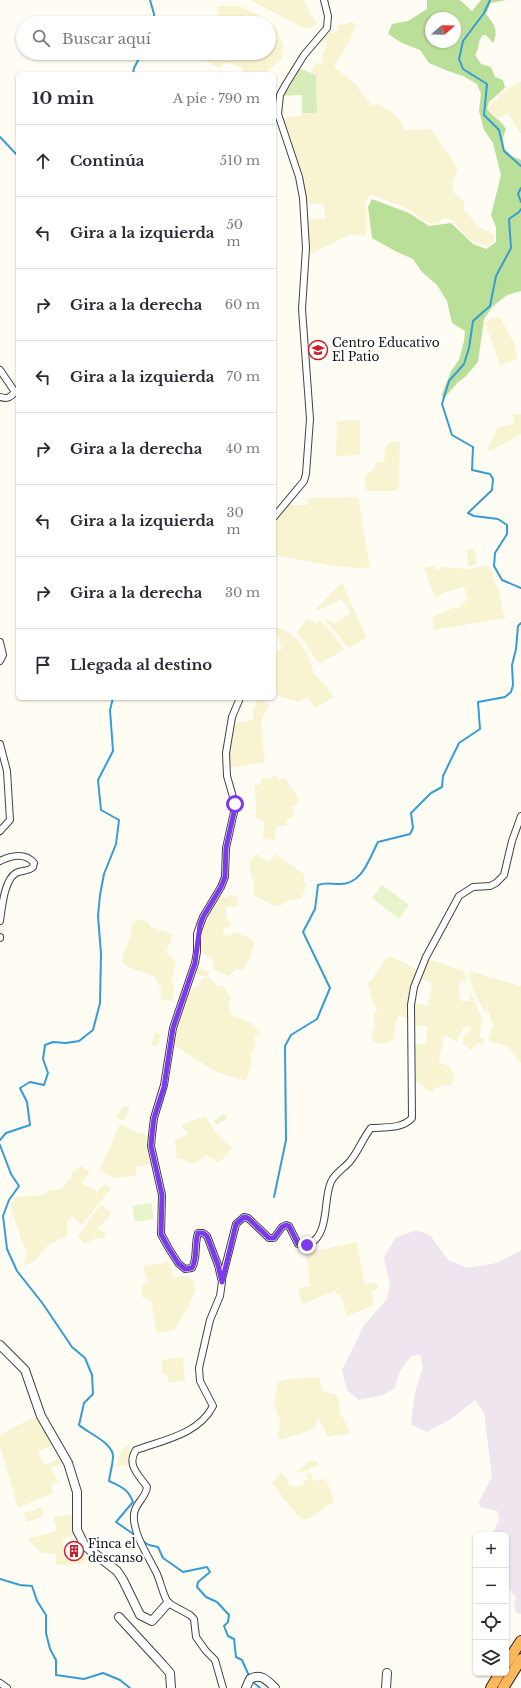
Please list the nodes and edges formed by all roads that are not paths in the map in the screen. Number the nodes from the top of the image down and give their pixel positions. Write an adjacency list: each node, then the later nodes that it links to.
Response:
1 (324, 0): 4 (street)
2 (0, 370): 3 (street)
3 (0, 397)
4 (276, 515)
5 (0, 642): 6 (street)
6 (0, 661)
7 (239, 700): 13 (street)
8 (0, 744): 10 (street)
9 (521, 816): 13 (street)
10 (0, 830)
11 (0, 861): 12 (street)
12 (0, 921)
13 (222, 1282): 15 (street)
14 (0, 1345): 15 (street)
15 (168, 1603): 25 (street)
16 (119, 1617): 24 (street)
17 (521, 1641): 18 (highway)
18 (509, 1659)
19 (521, 1659): 30 (highway)
20 (387, 1673): 28 (street)
21 (498, 1676): 29 (highway)
22 (0, 1683): 23 (street)
23 (7, 1688)
24 (171, 1688)
25 (223, 1688)
26 (246, 1688): 27 (street)
27 (275, 1688)
28 (386, 1688)
29 (491, 1688)
30 (503, 1688)

